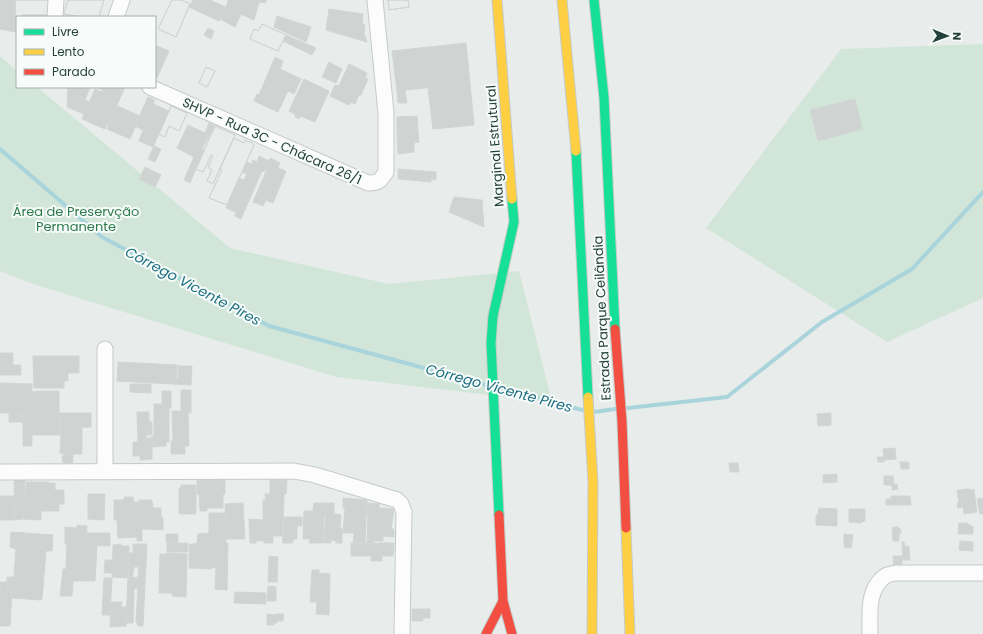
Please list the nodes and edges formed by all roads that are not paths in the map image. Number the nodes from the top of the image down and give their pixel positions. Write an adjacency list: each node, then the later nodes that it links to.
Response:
1 (56, 0): 7 (street)
2 (122, 0): 8 (street)
3 (375, 0): 9 (street, SHVP - Rua 3C - Chácara 26/1)
4 (497, 0): 14 (main road, Marginal Estrutural)
5 (562, 0): 19 (main road, Estrada Parque Ceilândia)
6 (594, 0): 15 (main road, Estrada Parque Ceilândia)
7 (55, 16)
8 (116, 16)
9 (152, 88)
10 (105, 349): 12 (street)
11 (0, 472): 12 (street)
12 (105, 472): 16 (street)
13 (983, 573): 20 (street)
14 (503, 601): 17 (main road); 18 (main road, Marginal Estrutural)
15 (631, 631)
16 (402, 634)
17 (486, 634)
18 (512, 634)
19 (592, 634)
20 (870, 634)

